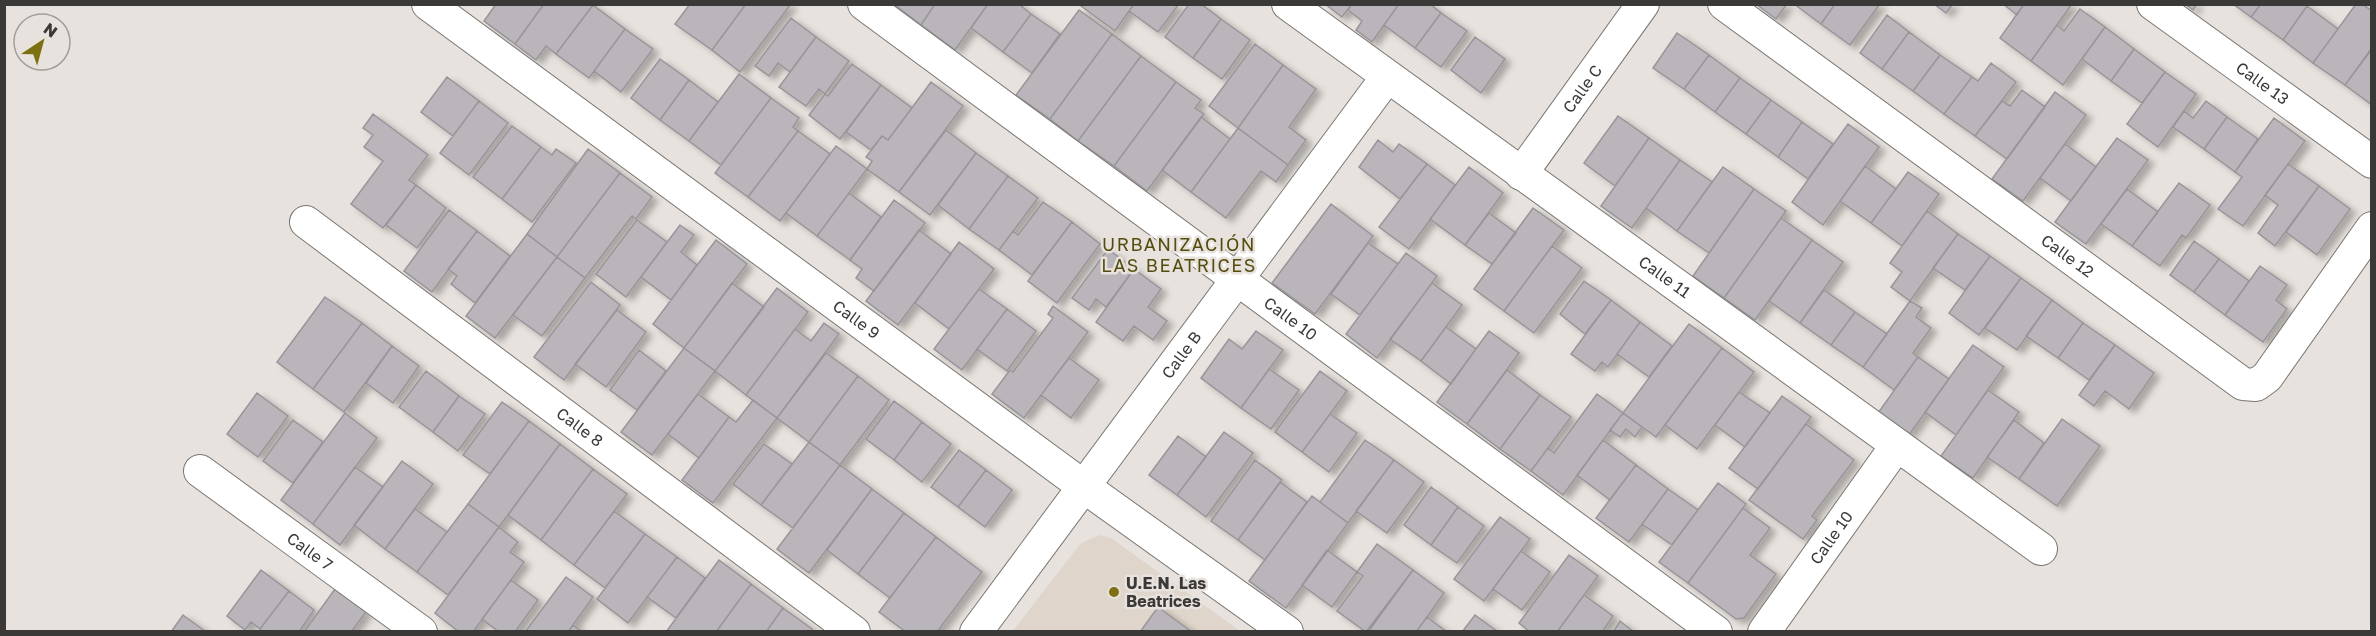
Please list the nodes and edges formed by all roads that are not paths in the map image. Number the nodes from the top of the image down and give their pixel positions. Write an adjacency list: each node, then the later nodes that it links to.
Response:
1 (428, 4): 15 (street, Calle 9)
2 (864, 4): 12 (street, Calle 10)
3 (1288, 4): 7 (street, Calle 11)
4 (1643, 4): 9 (street, Calle C)
5 (1724, 4): 11 (street, Calle 12)
6 (2153, 4): 8 (street, Calle 13)
7 (1387, 77): 9 (street, Calle 11); 12 (street, Calle B)
8 (2372, 162)
9 (1521, 174): 13 (street, Calle 11)
10 (306, 222): 18 (street, Calle 8)
11 (2372, 228)
12 (1236, 279): 15 (street, Calle B); 21 (street, Calle 10)
13 (1897, 445): 16 (street, Calle 11); 22 (street, Calle 10)
14 (200, 471): 17 (street, Calle 7)
15 (1083, 486): 19 (street, Calle B); 20 (street, Calle 9)
16 (2041, 549)
17 (421, 632)
18 (854, 632)
19 (976, 632)
20 (1287, 632)
21 (1716, 632)
22 (1764, 632)

